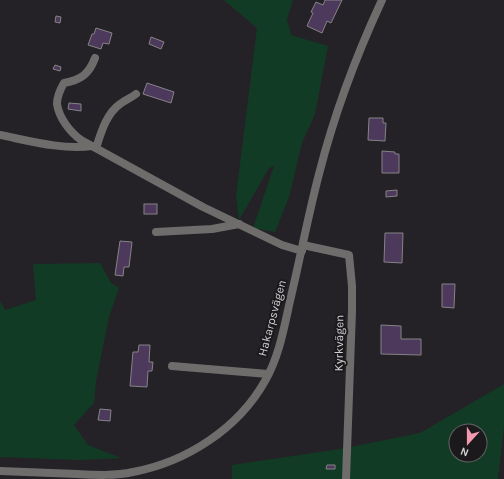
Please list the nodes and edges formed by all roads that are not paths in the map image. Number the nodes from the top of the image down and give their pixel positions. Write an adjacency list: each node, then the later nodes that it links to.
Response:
1 (382, 0): 8 (street, Hakarpsvägen)
2 (95, 58): 5 (street)
3 (136, 94): 5 (street)
4 (0, 135): 5 (street)
5 (94, 147): 6 (street)
6 (239, 224): 7 (street); 8 (street)
7 (156, 232)
8 (302, 248): 10 (street, Hakarpsvägen); 13 (street, Kyrkvägen)
9 (172, 366): 10 (street)
10 (268, 374): 12 (street, Hakarpsvägen)
11 (0, 471): 12 (street, Hakarpsvägen)
12 (132, 476)
13 (346, 479)

